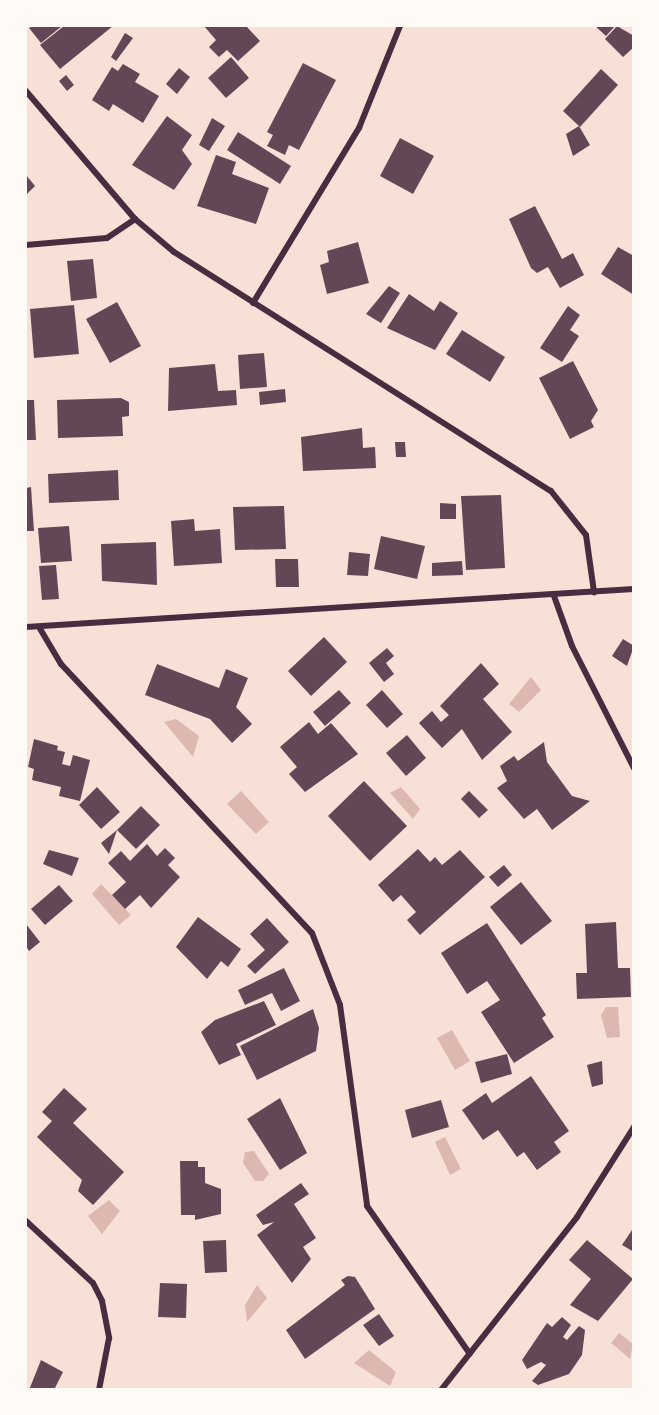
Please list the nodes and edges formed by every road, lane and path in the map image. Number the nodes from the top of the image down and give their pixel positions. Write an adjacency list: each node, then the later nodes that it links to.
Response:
1 (400, 26): 5 (street)
2 (26, 91): 3 (street)
3 (135, 219): 4 (street); 5 (street)
4 (26, 245)
5 (253, 303): 7 (street)
6 (633, 589): 7 (street)
7 (594, 592): 8 (street)
8 (554, 596): 10 (street); 11 (street)
9 (26, 627): 10 (street)
10 (39, 627): 14 (street)
11 (633, 768)
12 (633, 1127): 14 (street)
13 (26, 1221): 15 (street)
14 (470, 1354): 16 (street)
15 (99, 1389)
16 (441, 1389)

